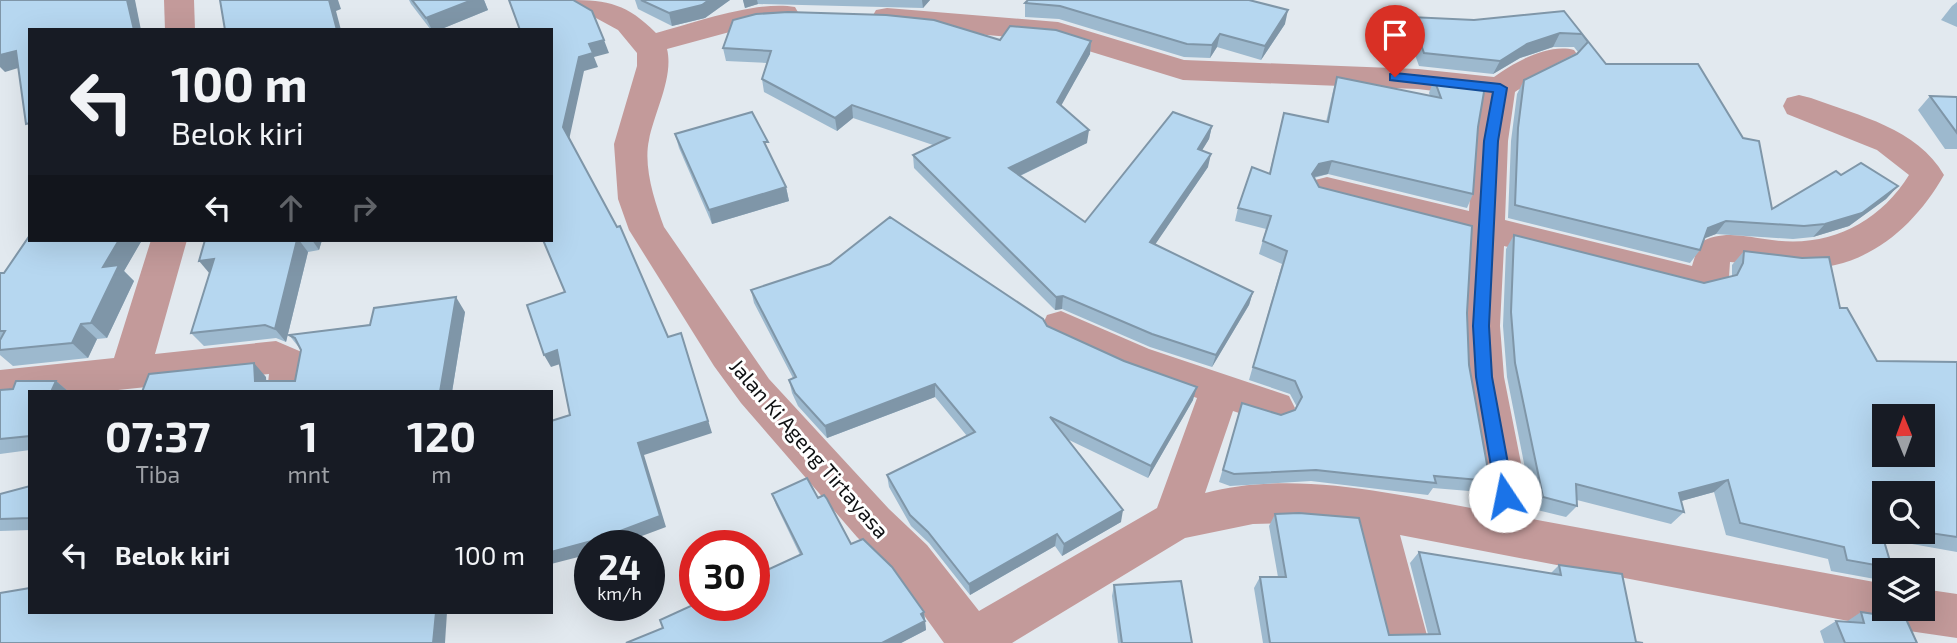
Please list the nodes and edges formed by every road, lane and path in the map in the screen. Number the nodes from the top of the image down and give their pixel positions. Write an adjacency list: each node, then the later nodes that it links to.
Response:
1 (179, 0): 5 (street)
2 (584, 0): 6 (street)
3 (818, 15): 6 (street)
4 (860, 16): 8 (street)
5 (180, 28)
6 (650, 44): 25 (street, Jalan Ki Ageng Tirtayasa)
7 (1563, 57): 8 (street)
8 (1500, 88): 11 (street)
9 (1799, 106): 11 (street)
10 (1326, 189): 11 (street)
11 (1487, 226): 21 (street)
12 (169, 242): 14 (street)
13 (1061, 326): 17 (street)
14 (130, 371): 15 (street); 16 (street)
15 (1, 386)
16 (287, 390)
17 (1220, 390): 18 (street); 20 (street)
18 (1275, 408)
19 (1372, 511): 20 (street); 21 (street); 26 (street)
20 (1174, 521): 25 (street)
21 (1513, 536): 22 (street)
22 (1872, 604)
23 (1935, 613): 24 (street)
24 (1957, 616)
25 (970, 641)
26 (1405, 643)

